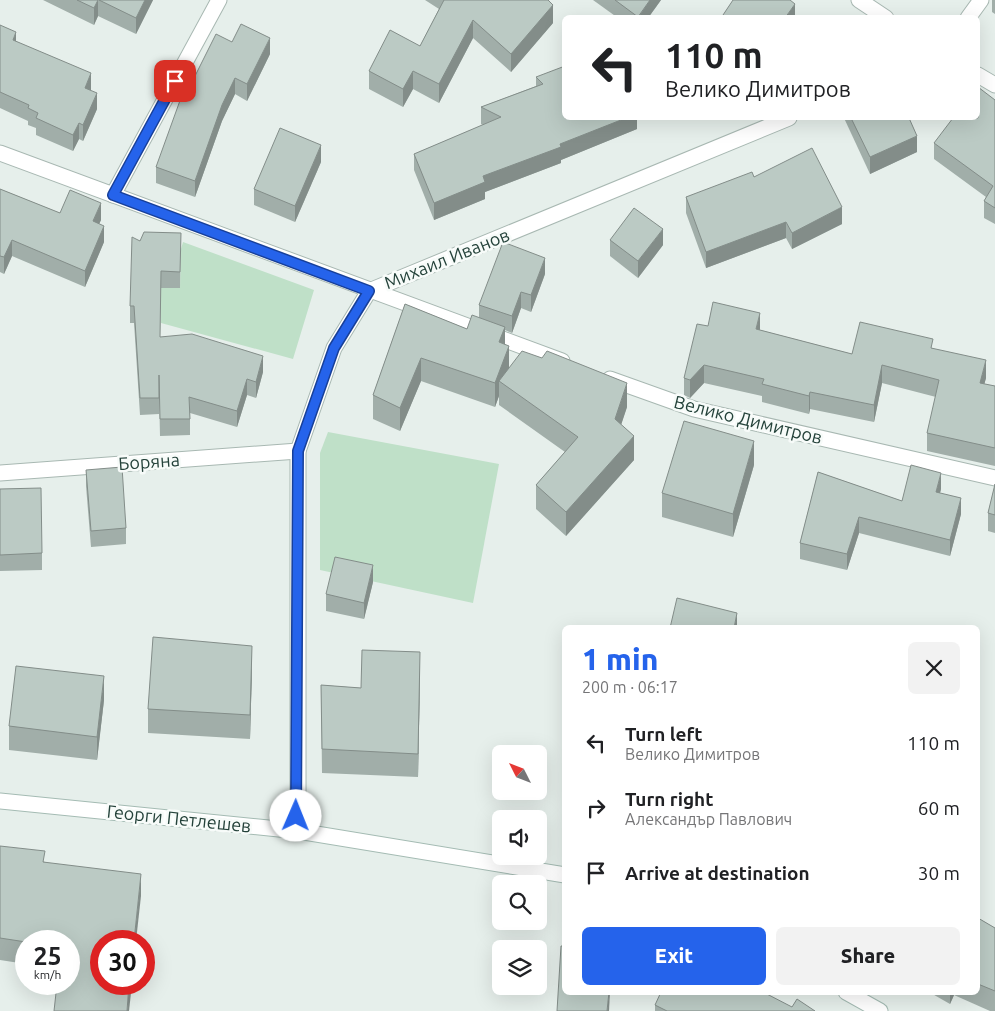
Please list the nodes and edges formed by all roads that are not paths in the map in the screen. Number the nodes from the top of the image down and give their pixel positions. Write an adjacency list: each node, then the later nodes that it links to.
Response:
1 (219, 0): 10 (street)
2 (859, 0): 4 (street)
3 (981, 0): 5 (street)
4 (882, 15)
5 (970, 15)
6 (980, 76): 7 (street)
7 (995, 85)
8 (784, 120): 11 (street, Михаил Иванов)
9 (0, 153): 10 (street)
10 (113, 195): 11 (street)
11 (369, 291): 12 (street); 14 (street, Михаил Иванов)
12 (573, 365)
13 (592, 372): 16 (street, Велико Димитров)
14 (298, 451): 15 (street, Боряна); 18 (street, Михаил Иванов)
15 (0, 473)
16 (995, 478)
17 (0, 801): 18 (street, Георги Петлешев)
18 (298, 831): 19 (street, Георги Петлешев)
19 (562, 875)
20 (851, 995): 21 (street)
21 (880, 1011)

